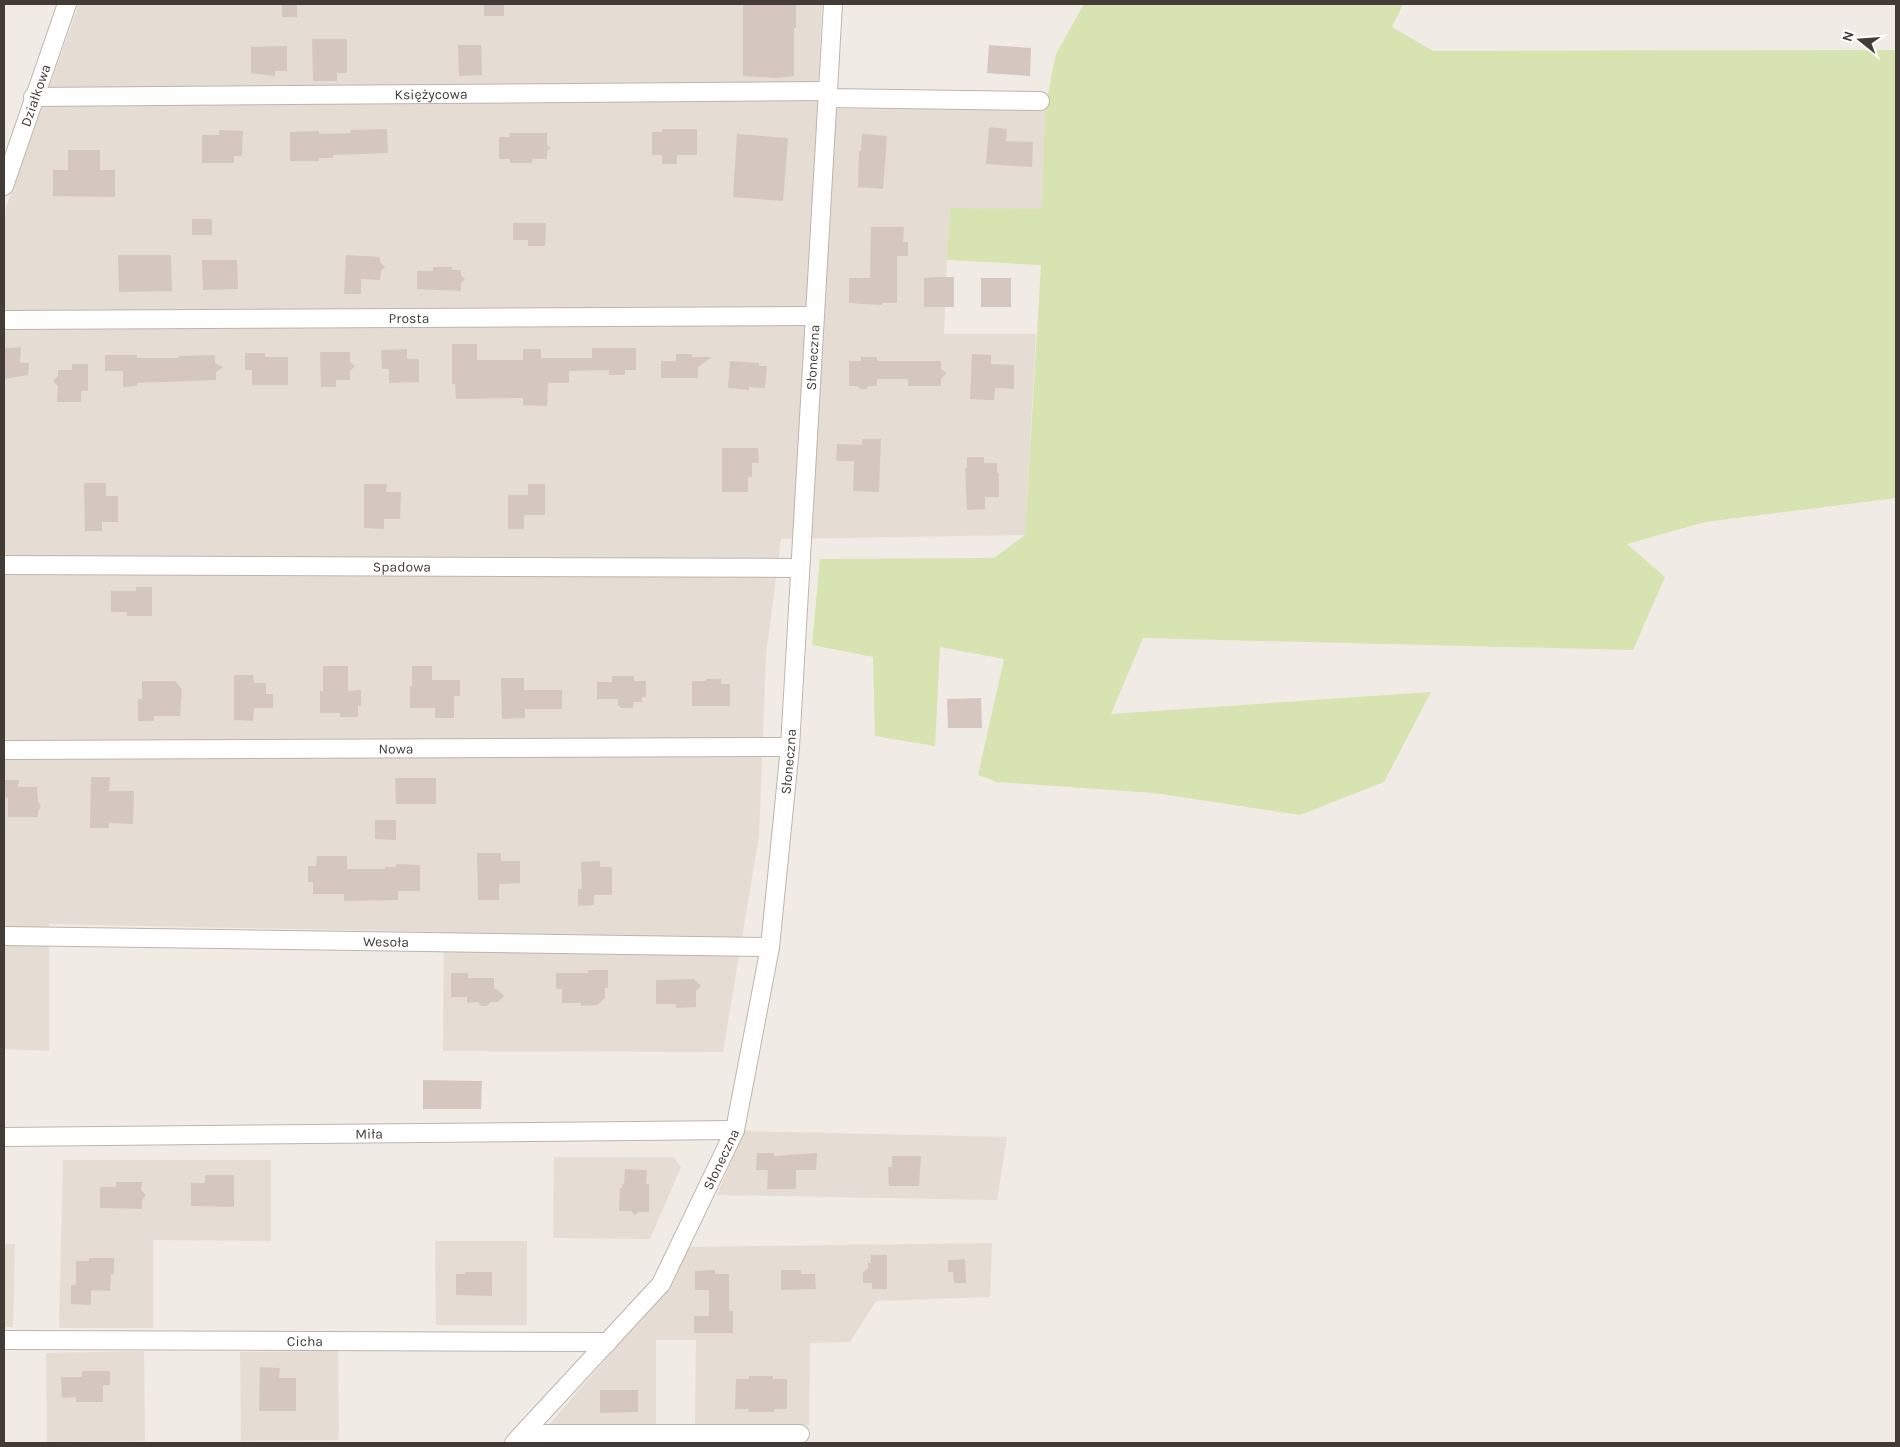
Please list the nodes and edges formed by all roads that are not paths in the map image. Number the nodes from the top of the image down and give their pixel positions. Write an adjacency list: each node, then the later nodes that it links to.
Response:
1 (67, 4): 4 (street, Działkowa)
2 (833, 4): 3 (street, Słoneczna)
3 (827, 94): 4 (street, Księżycowa); 5 (street, Księżycowa); 7 (street, Słoneczna)
4 (33, 97): 6 (street, Działkowa)
5 (1040, 101)
6 (4, 186)
7 (814, 316): 8 (street, Prosta); 10 (street, Słoneczna)
8 (4, 320)
9 (4, 565): 10 (street, Spadowa)
10 (800, 568): 11 (street, Słoneczna)
11 (790, 748): 12 (street, Nowa); 14 (street, Słoneczna)
12 (4, 750)
13 (4, 936): 14 (street, Wesoła)
14 (770, 947): 15 (street, Słoneczna)
15 (735, 1130): 16 (street, Miła); 18 (street, Słoneczna)
16 (4, 1137)
17 (4, 1340): 18 (street, Cicha)
18 (608, 1342): 20 (street, Słoneczna)
19 (800, 1434): 20 (street)
20 (519, 1438)

